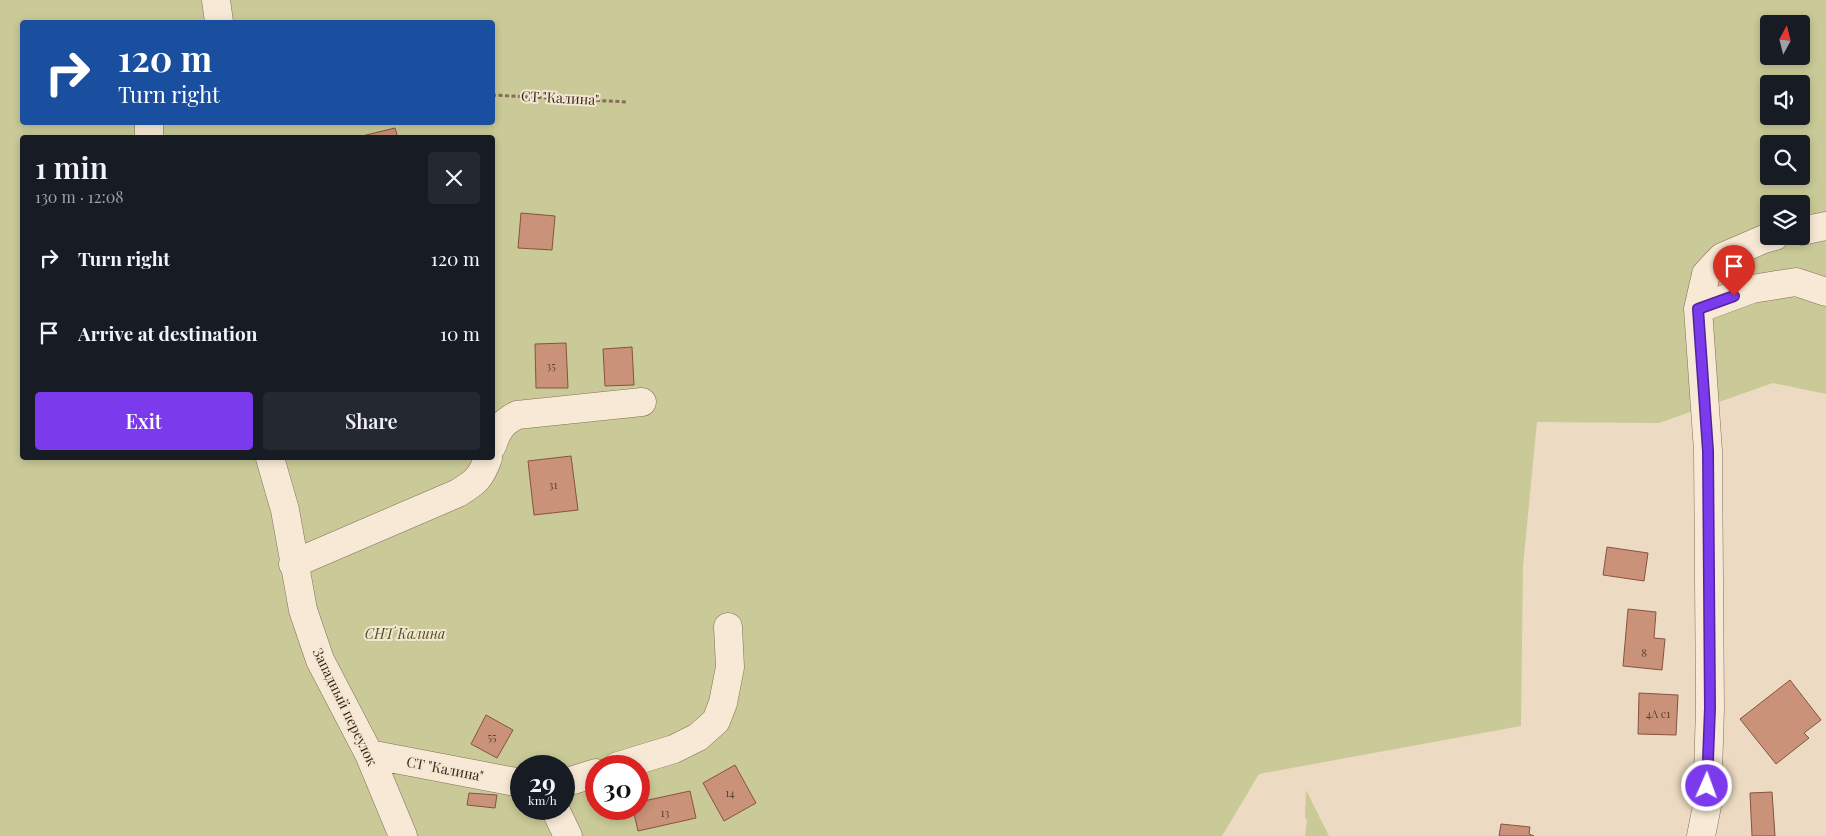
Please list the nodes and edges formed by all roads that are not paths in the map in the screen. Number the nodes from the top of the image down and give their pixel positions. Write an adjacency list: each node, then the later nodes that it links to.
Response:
1 (216, 0): 2 (street)
2 (219, 20)
3 (1826, 226): 4 (street)
4 (1810, 229)
5 (1760, 241): 7 (street)
6 (1826, 292): 7 (street)
7 (1698, 309): 20 (street)
8 (642, 402): 9 (street)
9 (495, 438)
10 (271, 460): 12 (street, Западный переулок)
11 (487, 460): 12 (street)
12 (293, 564): 14 (street, Западный переулок)
13 (728, 627): 15 (street)
14 (369, 754): 16 (street, СТ "Калина"); 18 (street, Западный переулок)
15 (650, 756)
16 (510, 782)
17 (560, 820): 19 (street)
18 (403, 836)
19 (568, 836)
20 (1701, 836)

